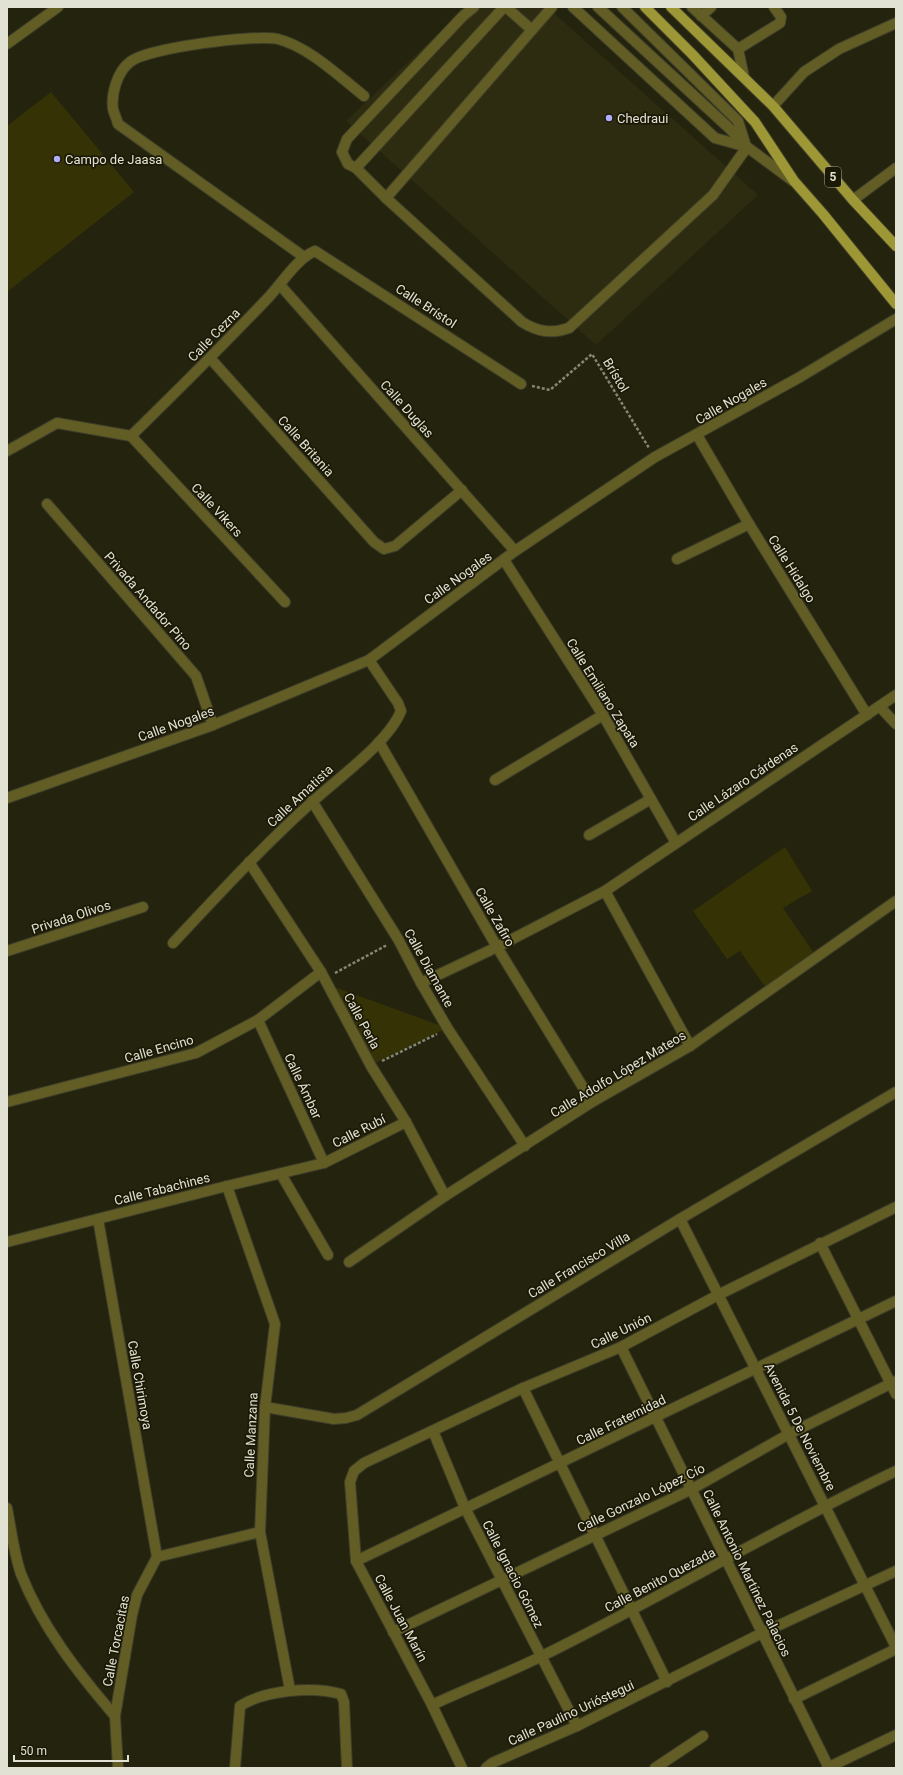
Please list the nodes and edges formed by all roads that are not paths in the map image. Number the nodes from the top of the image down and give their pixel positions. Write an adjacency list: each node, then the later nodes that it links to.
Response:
1 (58, 7): 16 (street)
2 (474, 7): 22 (street)
3 (505, 7): 15 (street); 22 (street)
4 (552, 7): 15 (street)
5 (573, 7): 21 (street)
6 (598, 7): 21 (street)
7 (622, 7): 21 (street)
8 (645, 7): 24 (main road, 5)
9 (671, 7): 18 (main road, 5)
10 (692, 7): 13 (street)
11 (711, 7): 13 (street)
12 (774, 7): 17 (street)
13 (701, 16): 17 (street)
14 (896, 23): 20 (street)
15 (532, 30): 25 (street)
16 (7, 44)
17 (738, 49): 18 (street)
18 (744, 77): 20 (main road, 5)
19 (364, 96): 29 (street)
20 (773, 106): 26 (main road, 5)
21 (747, 147): 24 (street); 25 (street)
22 (356, 168): 25 (street)
23 (896, 168): 26 (street)
24 (794, 181): 31 (main road, 5)
25 (386, 198)
26 (853, 200): 27 (main road, 5)
27 (896, 246)
28 (315, 251): 29 (street, Calle Cezna); 34 (street, Calle Brístol)
29 (304, 257): 30 (street, Calle Cezna)
30 (280, 286): 33 (street, Calle Cezna); 38 (street, Calle Duglas)
31 (896, 304)
32 (896, 319): 35 (street, Calle Nogales)
33 (210, 358): 36 (street, Calle Cezna); 38 (street, Calle Britania)
34 (521, 384)
35 (697, 435): 40 (street, Calle Hidalgo); 41 (street, Calle Nogales)
36 (131, 436): 37 (street); 44 (street, Calle Vikers)
37 (7, 451)
38 (462, 490): 41 (street, Calle Duglas)
39 (47, 504): 51 (street, Privada Andador Pino)
40 (749, 524): 42 (street); 49 (street, Calle Hidalgo)
41 (514, 551): 43 (street, Calle Nogales)
42 (677, 559)
43 (504, 560): 45 (street, Calle Nogales); 48 (street, Calle Emiliano Zapata)
44 (285, 602)
45 (369, 660): 51 (street, Calle Nogales); 52 (street, Calle Amatista)
46 (896, 696): 47 (street, Calle Lázaro Cárdenas)
47 (880, 706): 49 (street, Calle Lázaro Cárdenas); 50 (street)
48 (603, 715): 53 (street); 55 (street, Calle Emiliano Zapata)
49 (867, 715): 58 (street, Calle Lázaro Cárdenas)
50 (896, 724)
51 (214, 725): 54 (street, Calle Nogales)
52 (379, 742): 56 (street, Calle Amatista); 64 (street, Calle Zafiro)
53 (495, 780)
54 (7, 798)
55 (651, 799): 57 (street); 58 (street, Calle Emiliano Zapata)
56 (312, 801): 59 (street, Calle Amatista); 67 (street, Calle Diamante)
57 (589, 835)
58 (676, 843): 60 (street, Calle Lázaro Cárdenas)
59 (249, 862): 63 (street, Calle Amatista); 66 (street, Calle Perla)
60 (605, 890): 64 (street, Calle Lázaro Cárdenas); 69 (street)
61 (896, 901): 69 (street, Calle Adolfo López Mateos)
62 (143, 907): 65 (street, Privada Olivos)
63 (173, 944)
64 (497, 947): 67 (street, Calle Lázaro Cárdenas); 72 (street, Calle Zafiro)
65 (7, 951)
66 (323, 976): 68 (street, Calle Encino); 73 (street, Calle Perla)
67 (421, 983): 74 (street, Calle Diamante)
68 (258, 1020): 71 (street, Calle Encino); 75 (street, Calle Ámbar)
69 (690, 1046): 72 (street, Calle Adolfo López Mateos)
70 (896, 1092): 81 (street, Calle Francisco Villa)
71 (7, 1102)
72 (592, 1102): 74 (street, Calle Adolfo López Mateos)
73 (406, 1122): 75 (street, Calle Rubí); 78 (street, Calle Perla)
74 (525, 1146): 78 (street, Calle Adolfo López Mateos)
75 (324, 1163): 76 (street, Calle Tabachines)
76 (281, 1174): 77 (street, Calle Tabachines); 84 (street)
77 (227, 1186): 80 (street, Calle Tabachines); 94 (street, Calle Manzana)
78 (445, 1196): 85 (street, Calle Adolfo López Mateos)
79 (896, 1207): 83 (street, Calle Unión)
80 (98, 1219): 82 (street, Calle Tabachines); 107 (street, Calle Chirimoya)
81 (680, 1219): 86 (street, Avenida 5 De Noviembre); 94 (street, Calle Francisco Villa)
82 (7, 1242)
83 (820, 1243): 86 (street, Calle Unión); 88 (street)
84 (328, 1255)
85 (349, 1262)
86 (718, 1295): 89 (street, Calle Unión); 90 (street, Avenida 5 De Noviembre)
87 (896, 1301): 88 (street, Calle Fraternidad)
88 (858, 1319): 90 (street, Calle Fraternidad); 91 (street)
89 (621, 1347): 92 (street, Calle Unión); 95 (street, Calle Antonio Martínez Palacios)
90 (755, 1368): 95 (street, Calle Fraternidad); 97 (street, Avenida 5 De Noviembre)
91 (894, 1382): 93 (street); 97 (street, Calle Gonzalo López Cío)
92 (523, 1388): 96 (street, Calle Unión); 98 (street)
93 (896, 1394)
94 (265, 1407): 105 (street, Calle Manzana)
95 (655, 1418): 98 (street, Calle Fraternidad); 101 (street, Calle Antonio Martínez Palacios)
96 (433, 1431): 99 (street, Calle Unión); 104 (street, Calle Ignacio Gómez)
97 (788, 1434): 101 (street, Calle Gonzalo López Cío); 102 (street, Avenida 5 De Noviembre)
98 (560, 1464): 104 (street, Calle Fraternidad); 106 (street)
99 (354, 1471): 109 (street, Calle Juan Marín)
100 (896, 1471): 102 (street, Calle Benito Quezada)
101 (692, 1489): 106 (street, Calle Gonzalo López Cío); 108 (street, Calle Antonio Martínez Palacios)
102 (824, 1505): 108 (street, Calle Benito Quezada); 112 (street, Avenida 5 De Noviembre)
103 (7, 1508): 122 (street)
104 (465, 1508): 109 (street, Calle Fraternidad); 111 (street, Calle Ignacio Gómez)
105 (260, 1532): 107 (street); 119 (street, Calle Manzana)
106 (594, 1535): 111 (street, Calle Gonzalo López Cío); 113 (street)
107 (156, 1557): 122 (street, Calle Torcacitas)
108 (726, 1560): 113 (street, Calle Benito Quezada); 115 (street, Calle Antonio Martínez Palacios)
109 (356, 1561): 114 (street, Calle Juan Marín)
110 (896, 1571): 112 (street, Calle Paulino Urióstegui)
111 (500, 1580): 114 (street, Calle Gonzalo López Cío); 117 (street, Calle Ignacio Gómez)
112 (865, 1585): 115 (street, Calle Paulino Urióstegui); 116 (street, Avenida 5 De Noviembre)
113 (630, 1611): 117 (street, Calle Benito Quezada); 118 (street)
114 (393, 1632): 121 (street, Calle Juan Marín)
115 (762, 1633): 118 (street, Calle Paulino Urióstegui); 120 (street, Calle Antonio Martínez Palacios)
116 (896, 1648): 120 (street)
117 (541, 1657): 121 (street, Calle Benito Quezada); 123 (street, Calle Ignacio Gómez)
118 (667, 1682): 123 (street, Calle Paulino Urióstegui)
119 (290, 1690): 128 (street); 129 (street)
120 (794, 1699): 134 (street, Calle Antonio Martínez Palacios)
121 (432, 1704): 130 (street, Calle Juan Marín)
122 (115, 1716): 127 (street, Calle Torcacitas)
123 (577, 1726): 131 (street, Calle Paulino Urióstegui)
124 (896, 1735): 134 (street)
125 (703, 1736): 126 (street)
126 (680, 1752): 132 (street); 133 (street)
127 (118, 1768)
128 (235, 1768)
129 (347, 1768)
130 (462, 1768)
131 (486, 1768)
132 (655, 1768)
133 (666, 1768)
134 (828, 1768)

